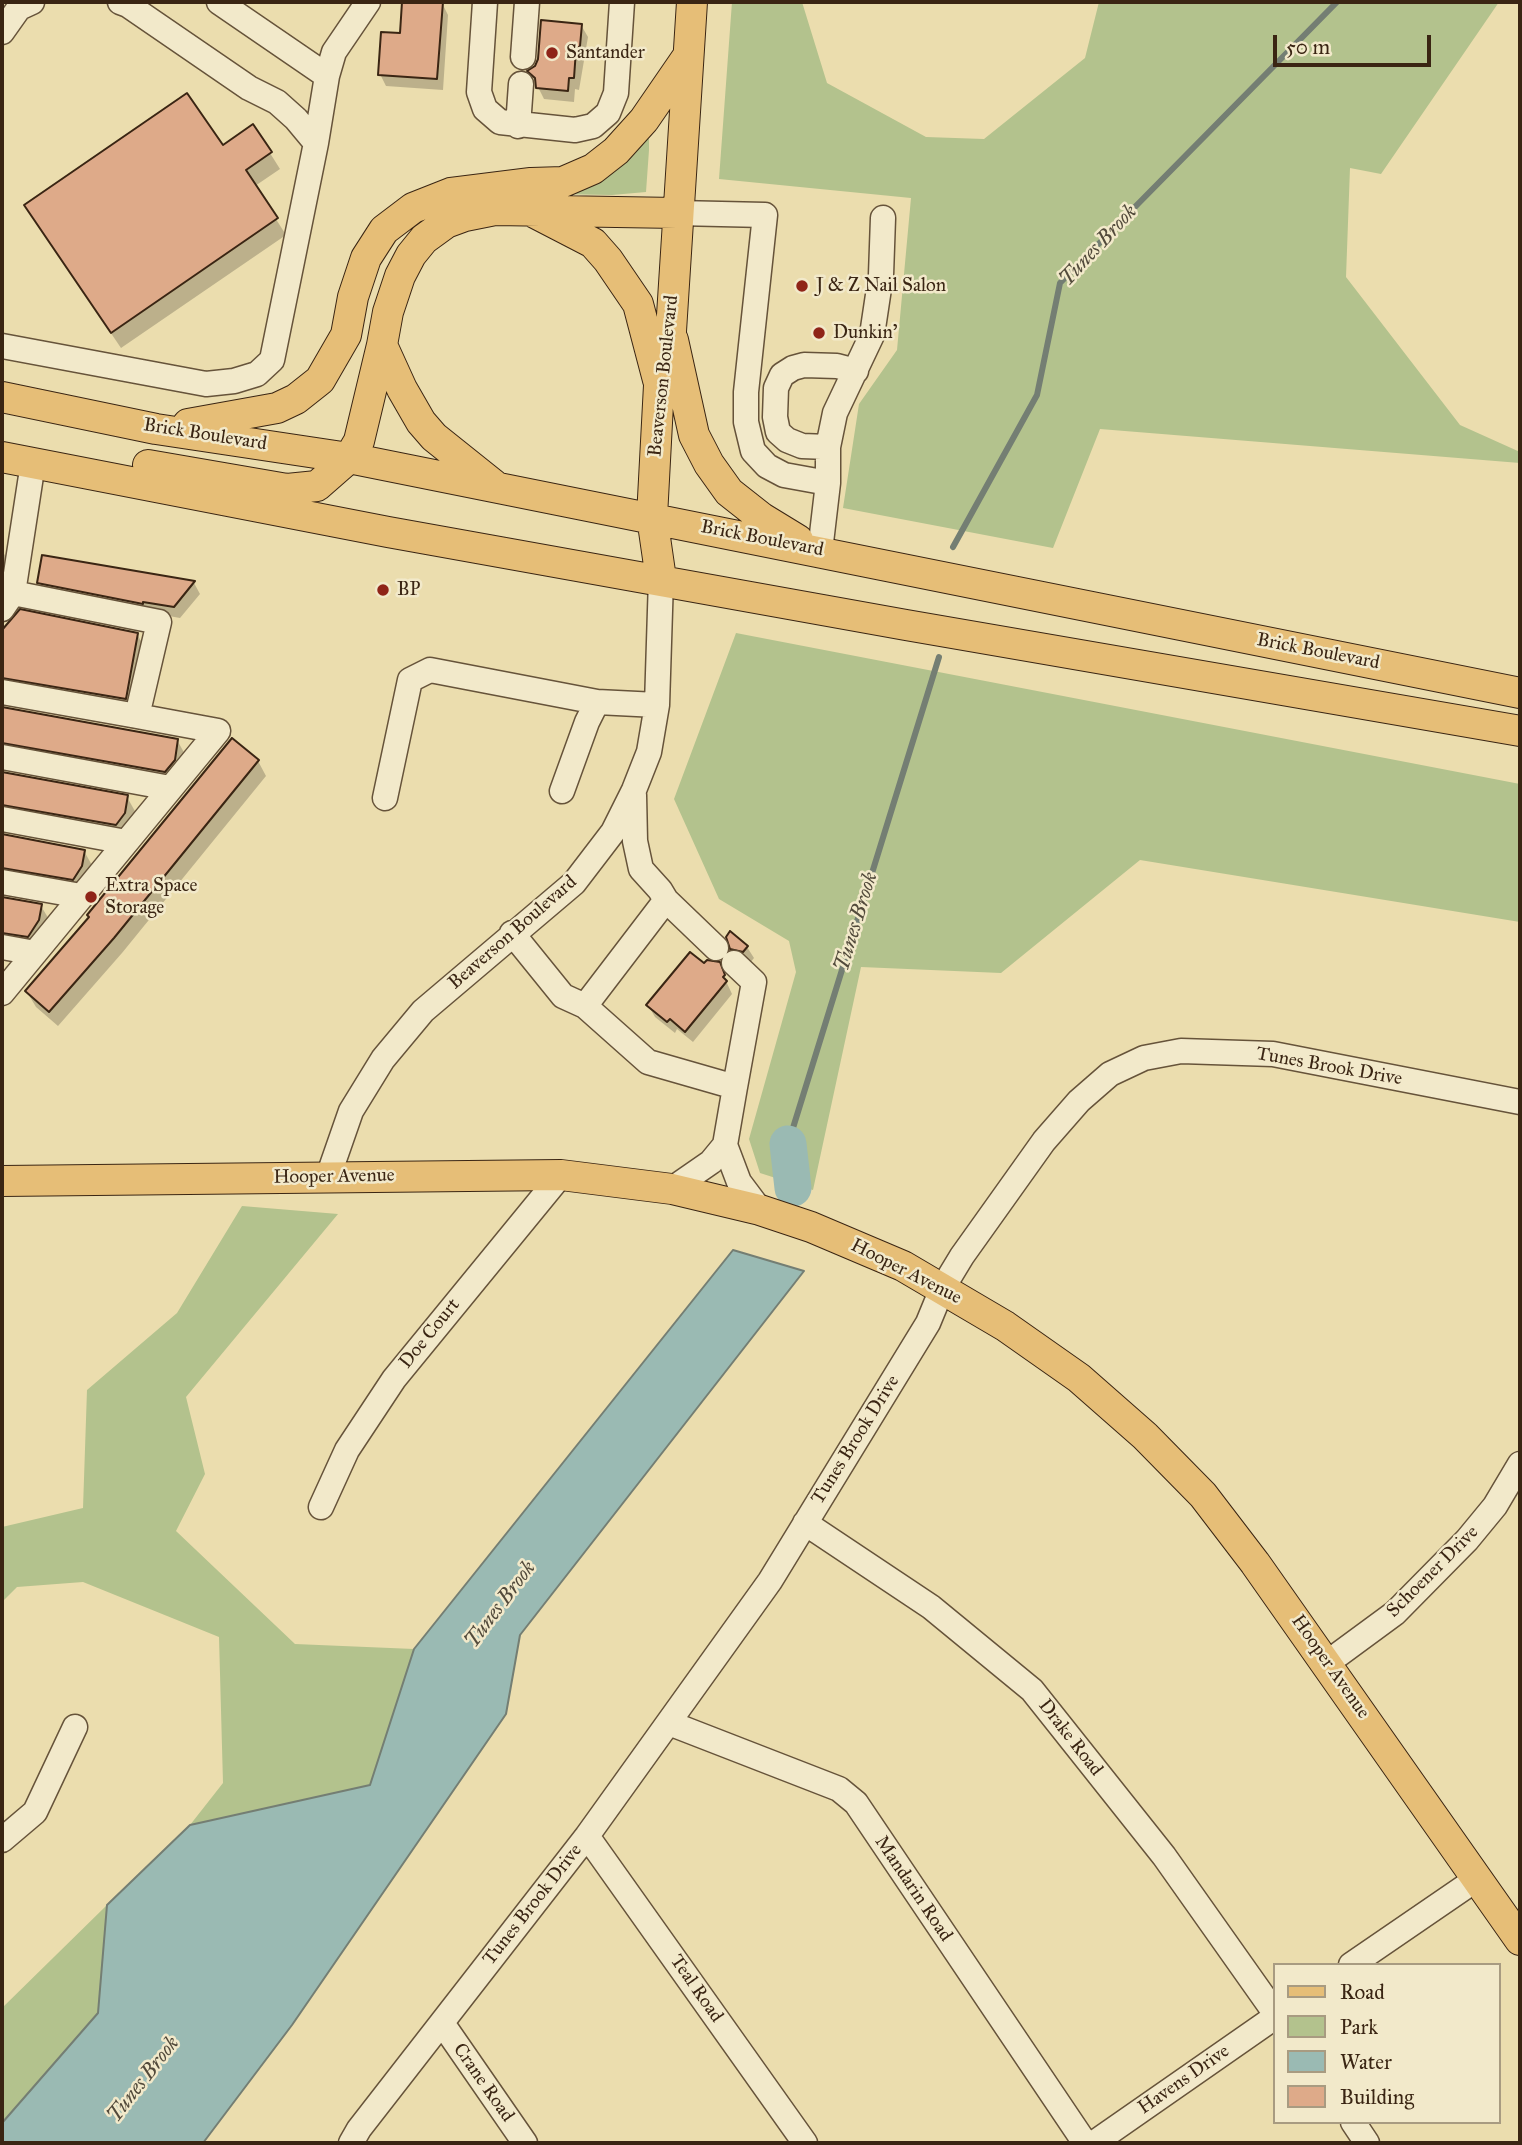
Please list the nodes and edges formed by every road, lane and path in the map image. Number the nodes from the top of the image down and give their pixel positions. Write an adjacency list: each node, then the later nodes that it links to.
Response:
1 (32, 2): 9 (street)
2 (120, 2): 15 (street)
3 (219, 2): 12 (street)
4 (368, 2): 12 (street)
5 (485, 2): 14 (street)
6 (527, 2): 11 (street)
7 (622, 2): 14 (street)
8 (692, 2): 10 (main road, Beaverson Boulevard)
9 (2, 32)
10 (688, 56): 17 (main road, Beaverson Boulevard); 27 (main road)
11 (523, 57)
12 (327, 76): 15 (street)
13 (521, 84): 14 (street)
14 (518, 126)
15 (316, 143): 21 (street)
16 (531, 211): 17 (main road); 20 (main road); 23 (main road)
17 (677, 213): 19 (main road, Beaverson Boulevard); 25 (street)
18 (883, 219): 22 (street)
19 (671, 331): 23 (main road, Beaverson Boulevard); 36 (main road)
20 (382, 345): 31 (main road); 34 (main road)
21 (2, 346)
22 (856, 371): 26 (street); 29 (street)
23 (659, 385): 35 (main road, Beaverson Boulevard)
24 (2, 397): 27 (main road, Brick Boulevard)
25 (746, 402): 26 (street); 33 (street)
26 (775, 402): 29 (street)
27 (156, 429): 31 (main road, Brick Boulevard)
28 (2, 445): 31 (main road)
29 (828, 447): 33 (street)
30 (2, 457): 32 (main road)
31 (349, 458): 34 (main road, Brick Boulevard)
32 (33, 463): 37 (main road); 38 (street)
33 (828, 483): 36 (street)
34 (499, 490): 35 (main road, Brick Boulevard)
35 (652, 517): 36 (main road, Brick Boulevard); 37 (main road, Beaverson Boulevard)
36 (818, 551): 40 (main road, Brick Boulevard)
37 (661, 579): 42 (street, Beaverson Boulevard); 44 (main road)
38 (7, 601): 43 (street)
39 (2, 692): 43 (street)
40 (1520, 693)
41 (597, 702): 42 (street); 48 (street); 49 (street)
42 (657, 705): 47 (street, Beaverson Boulevard)
43 (137, 716): 46 (street)
44 (1520, 731)
45 (2, 757): 46 (street)
46 (170, 789): 51 (street)
47 (634, 790): 54 (street); 55 (street, Beaverson Boulevard)
48 (562, 791)
49 (385, 798)
50 (2, 819): 51 (street)
51 (126, 842): 53 (street)
52 (2, 882): 53 (street)
53 (81, 896): 57 (street)
54 (666, 900): 59 (street); 60 (street)
55 (512, 933): 59 (street); 64 (street, Beaverson Boulevard)
56 (2, 947): 57 (street)
57 (35, 953): 58 (street)
58 (2, 993)
59 (585, 1006): 60 (street)
60 (734, 1087): 62 (street)
61 (1520, 1102): 68 (street, Tunes Brook Drive)
62 (725, 1145): 66 (street); 67 (street)
63 (561, 1175): 64 (main road, Hooper Avenue); 66 (main road, Hooper Avenue); 70 (street, Doe Court)
64 (328, 1177): 65 (main road, Hooper Avenue)
65 (2, 1181)
66 (672, 1189): 67 (main road, Hooper Avenue)
67 (760, 1210): 68 (main road, Hooper Avenue)
68 (942, 1289): 71 (street, Tunes Brook Drive); 72 (main road, Hooper Avenue)
69 (1520, 1464): 72 (street, Schoener Drive)
70 (321, 1507)
71 (805, 1522): 73 (street, Tunes Brook Drive); 80 (street, Drake Road)
72 (1327, 1663): 77 (main road, Hooper Avenue)
73 (669, 1723): 75 (street, Tunes Brook Drive); 87 (street, Mandarin Road)
74 (75, 1727): 76 (street)
75 (587, 1836): 82 (street, Tunes Brook Drive); 86 (street, Teal Road)
76 (2, 1840)
77 (1478, 1878): 78 (main road, Hooper Avenue); 79 (street)
78 (1520, 1940)
79 (1354, 1963)
80 (1274, 2014)
81 (1274, 2016): 88 (street, Havens Drive)
82 (442, 2023): 84 (street, Tunes Brook Drive); 85 (street, Crane Road)
83 (1354, 2124): 89 (street)
84 (351, 2143)
85 (525, 2143)
86 (805, 2143)
87 (1085, 2143)
88 (1094, 2143)
89 (1367, 2143)

